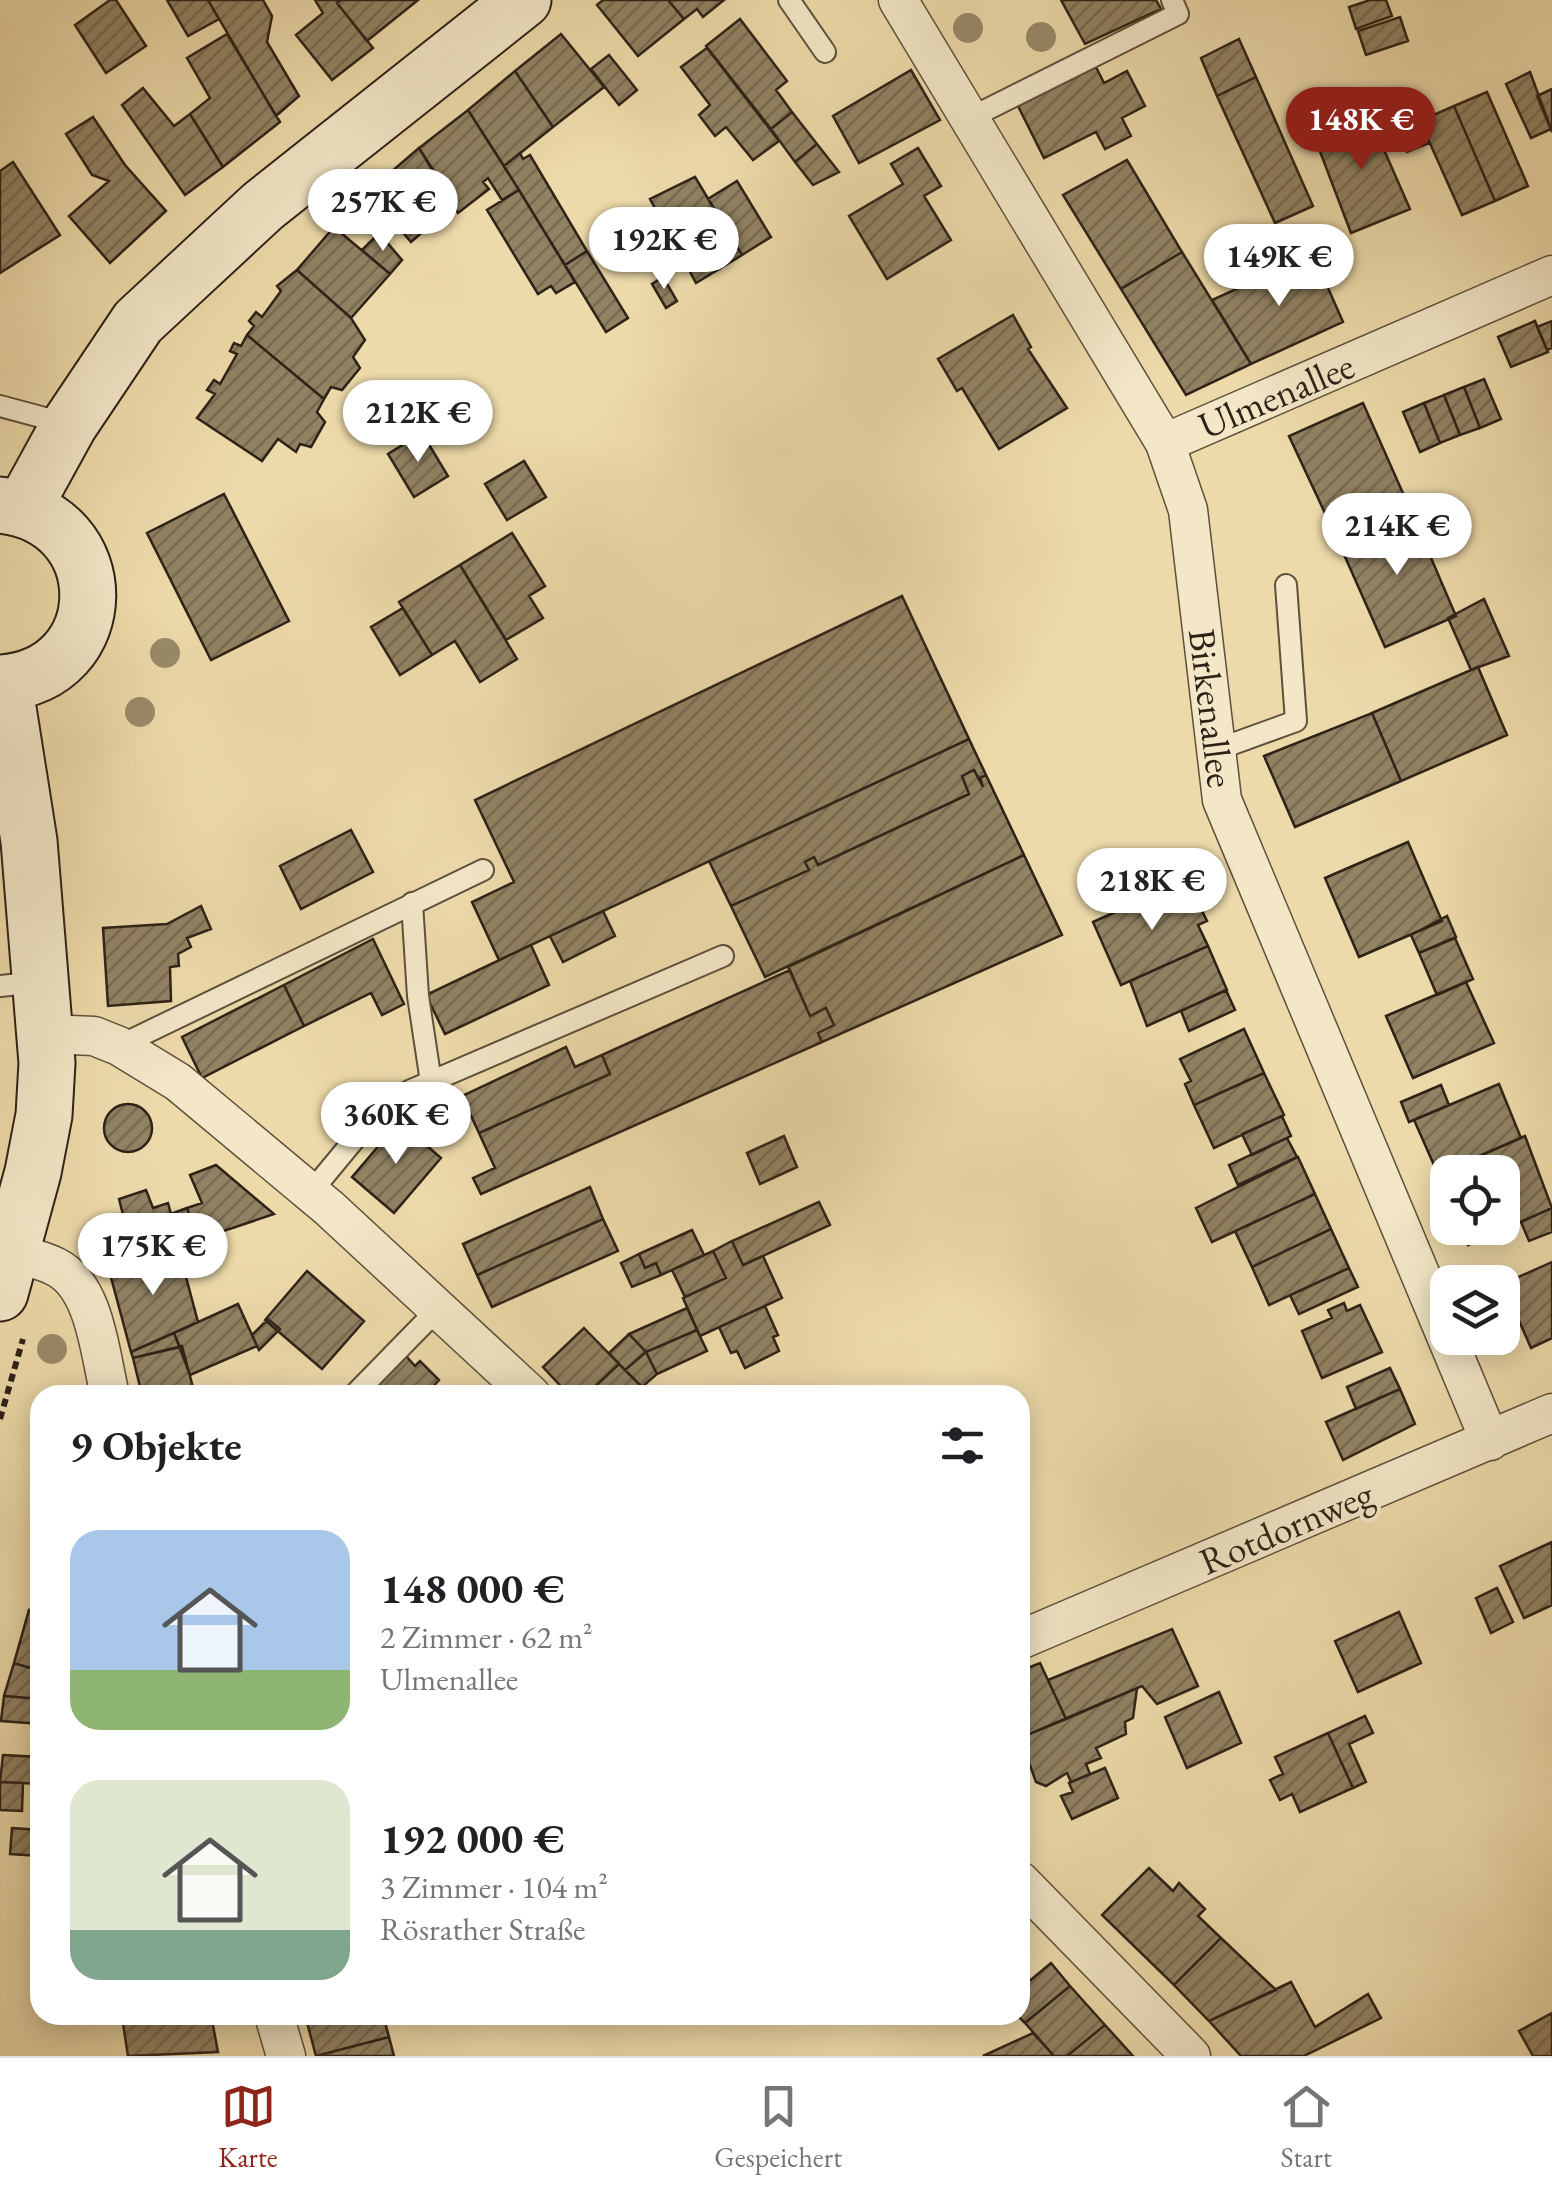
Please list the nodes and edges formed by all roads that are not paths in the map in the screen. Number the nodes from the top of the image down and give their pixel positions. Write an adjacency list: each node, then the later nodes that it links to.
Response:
1 (523, 0): 9 (main road)
2 (789, 0): 5 (lane)
3 (898, 0): 6 (street, Birkenallee)
4 (1172, 0): 6 (lane)
5 (825, 52)
6 (970, 118): 10 (street, Birkenallee)
7 (1552, 275): 10 (street, Ulmenallee)
8 (0, 406): 9 (lane)
9 (69, 425): 11 (main road)
10 (1166, 443): 14 (street, Birkenallee)
11 (12, 506): 13 (main road)
12 (1286, 585): 14 (lane)
13 (2, 683): 18 (main road)
14 (1216, 750): 28 (street, Birkenallee)
15 (482, 870): 16 (lane)
16 (412, 903): 19 (lane); 20 (lane)
17 (724, 956): 20 (lane)
18 (29, 1001): 19 (street); 22 (main road)
19 (119, 1046): 21 (street)
20 (431, 1082): 21 (lane)
21 (311, 1192): 23 (street)
22 (6, 1272): 24 (street)
23 (438, 1309): 25 (lane); 26 (street)
24 (107, 1385)
25 (364, 1385)
26 (520, 1385)
27 (1552, 1412): 28 (street, Rotdornweg)
28 (1490, 1441): 29 (street, Rotdornweg)
29 (1030, 1636)
30 (1030, 1891): 33 (street)
31 (277, 2025): 32 (street)
32 (286, 2056)
33 (1191, 2056)

